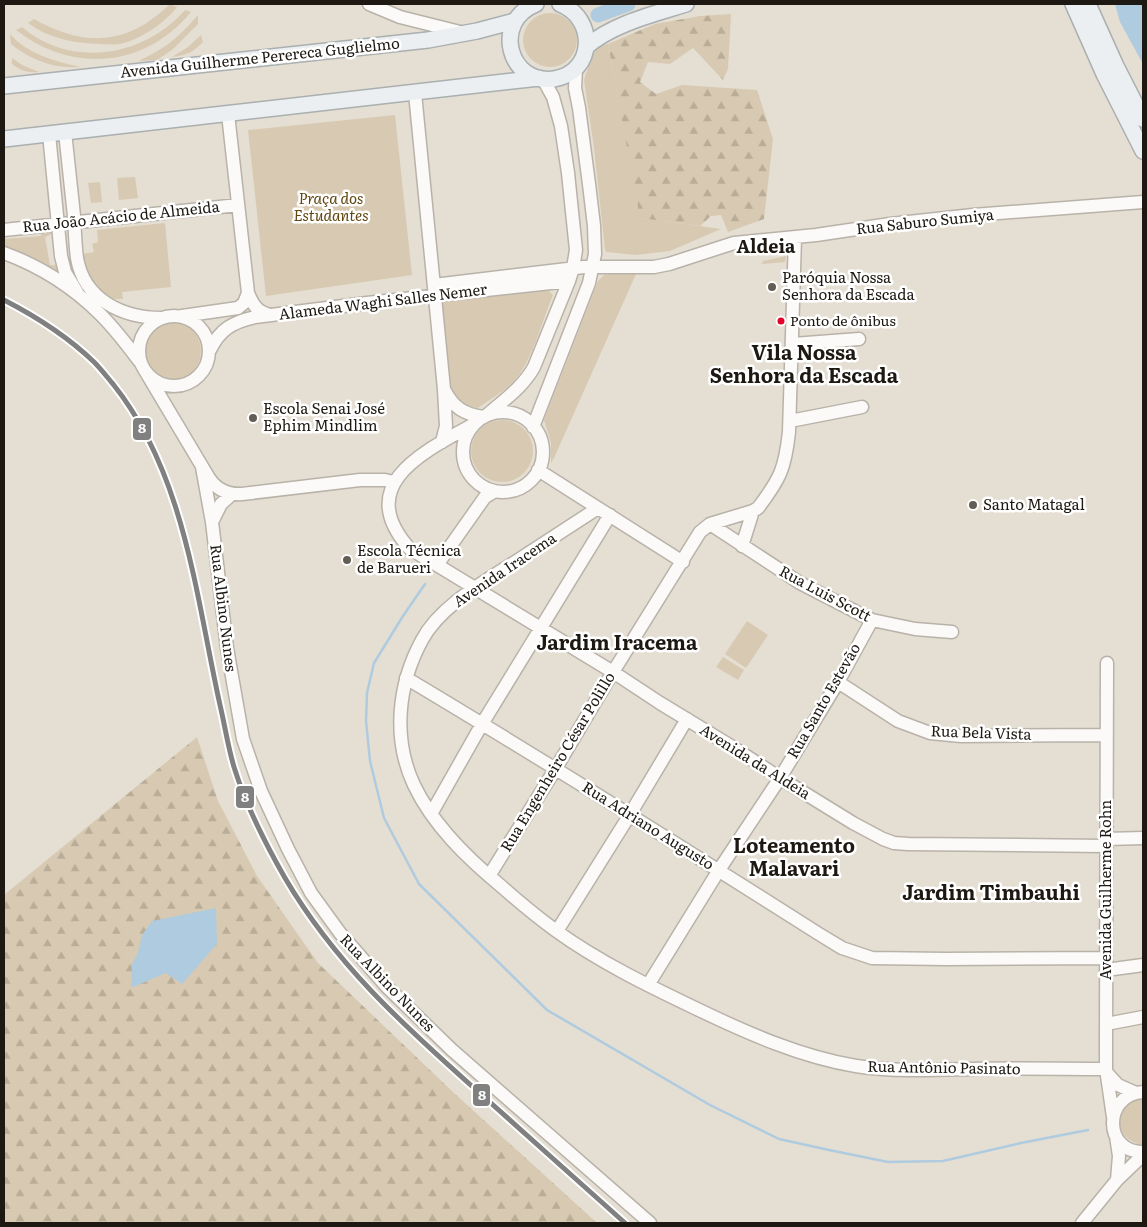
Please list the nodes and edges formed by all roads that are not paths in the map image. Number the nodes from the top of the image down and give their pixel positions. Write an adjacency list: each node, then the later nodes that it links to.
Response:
1 (369, 4): 8 (street)
2 (560, 4): 9 (main road)
3 (686, 4): 9 (main road)
4 (1073, 4): 19 (main road)
5 (1088, 4): 15 (main road)
6 (531, 5): 7 (main road)
7 (515, 21): 8 (main road, Avenida Guilherme Perereca Guglielmo); 11 (main road)
8 (466, 34): 12 (main road, Avenida Guilherme Perereca Guglielmo)
9 (586, 47): 10 (main road)
10 (576, 68): 11 (main road); 27 (street)
11 (541, 78): 13 (main road); 28 (street)
12 (4, 86)
13 (415, 93): 14 (main road); 30 (street)
14 (228, 114): 16 (main road); 21 (street)
15 (1143, 119)
16 (65, 132): 17 (main road); 22 (street)
17 (49, 134): 18 (main road); 23 (street)
18 (4, 139)
19 (1143, 151)
20 (1143, 202): 25 (street, Rua Saburo Sumiya)
21 (238, 205): 22 (street, Rua João Acácio de Almeida); 31 (street)
22 (74, 222): 23 (street, Rua João Acácio de Almeida); 35 (street)
23 (58, 223): 24 (street, Rua João Acácio de Almeida); 32 (street)
24 (4, 230)
25 (795, 238): 27 (street, Rua Saburo Sumiya); 37 (street)
26 (4, 253): 32 (street)
27 (593, 267): 28 (street, Alameda Waghi Salles Nemer); 46 (street)
28 (573, 268): 29 (street); 30 (street, Alameda Waghi Salles Nemer)
29 (569, 281): 30 (street, Alameda Waghi Salles Nemer); 44 (street)
30 (434, 290): 33 (street, Alameda Waghi Salles Nemer); 41 (street)
31 (248, 293): 33 (street); 34 (street)
32 (81, 298): 39 (street)
33 (272, 315): 38 (street, Alameda Waghi Salles Nemer)
34 (181, 316): 35 (street); 38 (street)
35 (162, 318): 39 (street)
36 (859, 339): 37 (street)
37 (793, 344): 45 (street)
38 (210, 350): 40 (street)
39 (142, 366): 40 (street); 43 (street)
40 (177, 386): 43 (street)
41 (444, 389): 44 (street); 47 (street)
42 (862, 408): 45 (street)
43 (170, 412): 48 (street)
44 (482, 419): 46 (street); 47 (street); 51 (street)
45 (790, 421): 54 (street)
46 (533, 427): 49 (street)
47 (442, 442): 50 (street)
48 (202, 467): 52 (street); 56 (street, Rua Albino Nunes)
49 (538, 470): 51 (street); 53 (street)
50 (394, 482): 52 (street); 60 (street, Avenida da Aldeia)
51 (494, 491): 60 (street)
52 (232, 494): 56 (street)
53 (598, 508): 55 (street); 61 (street, Avenida Iracema)
54 (754, 511): 57 (street); 58 (street)
55 (610, 515): 59 (street); 63 (street)
56 (212, 522): 92 (street, Rua Albino Nunes)
57 (710, 524): 58 (street, Rua Luis Scott); 59 (street, Rua Engenheiro César Polillo)
58 (742, 546): 62 (street, Rua Luis Scott)
59 (683, 562): 66 (street, Rua Engenheiro César Polillo)
60 (437, 565): 61 (street, Avenida da Aldeia)
61 (475, 588): 63 (street, Avenida da Aldeia); 67 (street, Avenida Iracema)
62 (872, 620): 64 (street, Rua Luis Scott); 68 (street, Rua Santo Estevão)
63 (540, 627): 66 (street, Avenida da Aldeia); 70 (street)
64 (952, 632)
65 (1107, 663): 71 (street, Avenida Guilherme Rohn)
66 (613, 672): 69 (street, Avenida da Aldeia); 72 (street, Rua Engenheiro César Polillo)
67 (406, 678): 70 (street, Rua Adriano Augusto); 74 (street, Avenida Iracema)
68 (838, 682): 71 (street, Rua Bela Vista); 73 (street, Rua Santo Estevão)
69 (687, 719): 73 (street, Avenida da Aldeia); 75 (street)
70 (482, 724): 72 (street, Rua Adriano Augusto); 74 (street)
71 (1107, 735): 77 (street, Avenida Guilherme Rohn)
72 (556, 768): 75 (street, Rua Adriano Augusto); 79 (street, Rua Engenheiro César Polillo)
73 (780, 778): 77 (street, Avenida da Aldeia); 78 (street, Rua Santo Estevão)
74 (431, 814): 79 (street, Avenida Iracema)
75 (629, 816): 78 (street, Rua Adriano Augusto); 80 (street)
76 (1143, 838): 77 (street, Avenida da Aldeia)
77 (1106, 842): 81 (street, Avenida Guilherme Rohn)
78 (719, 870): 81 (street, Rua Adriano Augusto); 83 (street, Rua Santo Estevão)
79 (489, 876): 80 (street, Avenida Iracema)
80 (557, 931): 83 (street, Avenida Iracema)
81 (1106, 964): 82 (street, Rua Adriano Augusto); 85 (street, Avenida Guilherme Rohn)
82 (1143, 965)
83 (648, 985): 86 (street, Rua Antônio Pasinato)
84 (1143, 1017): 85 (street)
85 (1106, 1024): 86 (street, Avenida Guilherme Rohn)
86 (1107, 1071): 87 (street); 88 (street, Avenida Guilherme Rohn)
87 (1140, 1092): 88 (street)
88 (1113, 1117): 89 (street, Avenida Guilherme Rohn)
89 (1116, 1135): 90 (street); 91 (street, Avenida Guilherme Rohn)
90 (1143, 1154): 91 (street)
91 (1117, 1180): 93 (street)
92 (650, 1223)
93 (1082, 1223)

